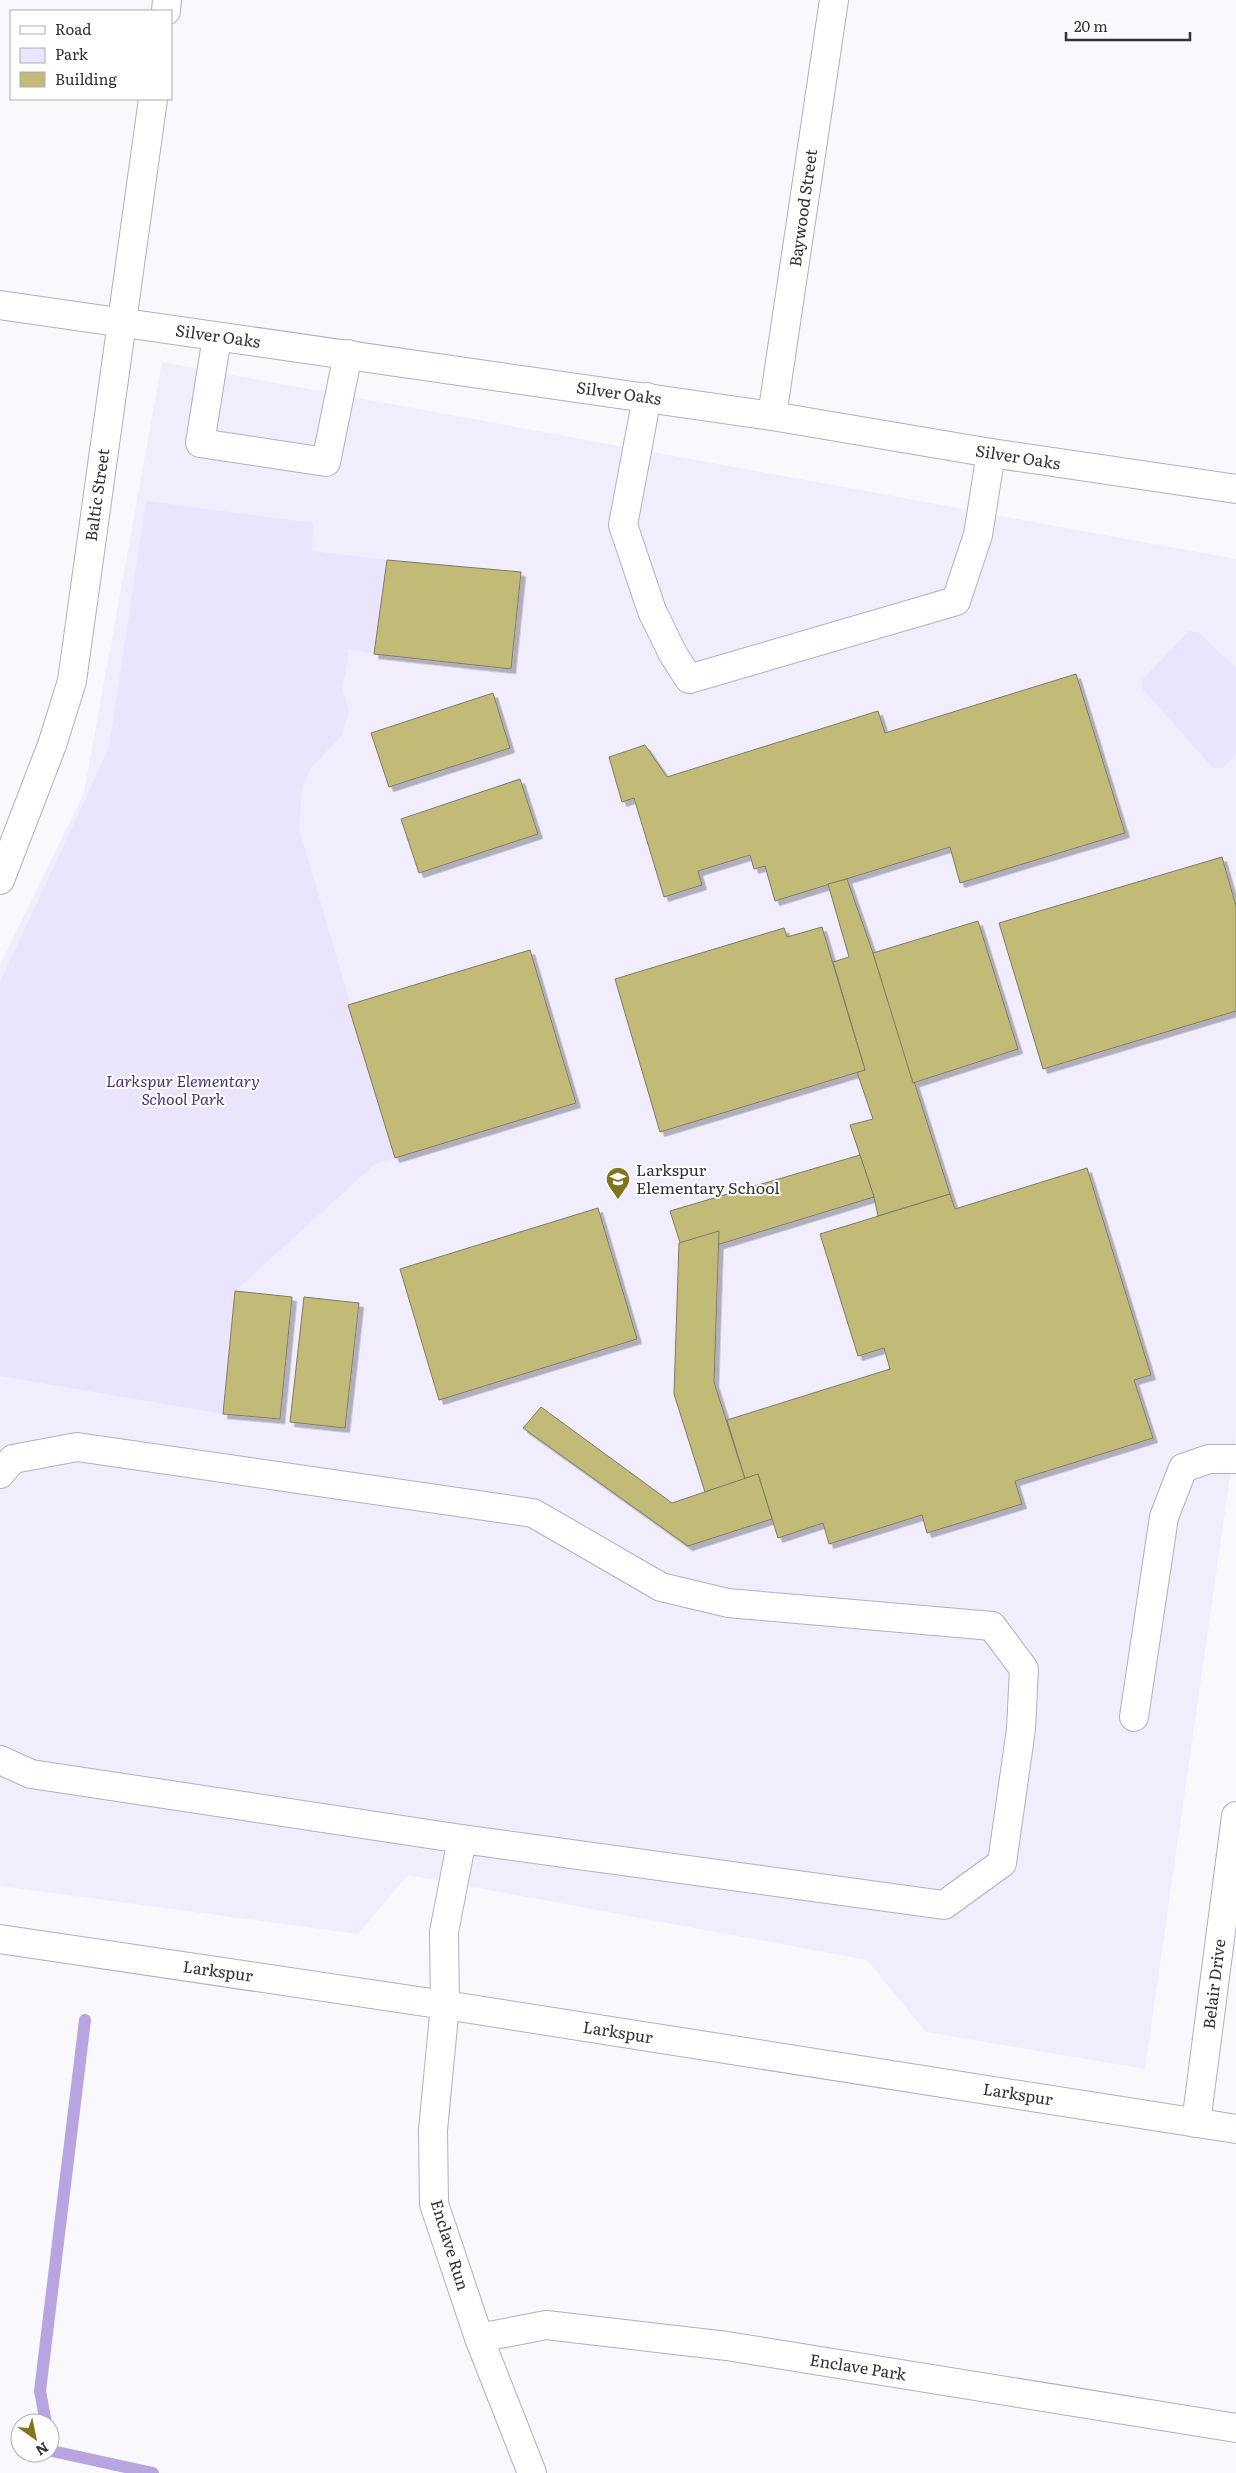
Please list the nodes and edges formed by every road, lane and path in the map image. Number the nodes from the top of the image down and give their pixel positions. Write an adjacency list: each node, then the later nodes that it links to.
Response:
1 (834, 0): 8 (street, Baywood Street)
2 (153, 100): 4 (street, Baltic Street)
3 (0, 305): 4 (street, Silver Oaks)
4 (120, 321): 5 (street, Silver Oaks); 11 (street, Baltic Street)
5 (217, 337): 6 (street, Silver Oaks); 6 (street)
6 (348, 354): 7 (street, Silver Oaks)
7 (647, 397): 8 (street, Silver Oaks); 9 (street)
8 (772, 416): 9 (street, Silver Oaks)
9 (991, 453): 10 (street, Silver Oaks)
10 (1236, 489)
11 (0, 880)
12 (1236, 1460): 14 (street)
13 (0, 1474): 17 (street)
14 (1134, 1717)
15 (0, 1760): 17 (street)
16 (1236, 1816): 18 (street, Belair Drive)
17 (462, 1839): 20 (street, Enclave Run)
18 (1234, 1848): 21 (street, Belair Drive)
19 (0, 1939): 20 (street, Larkspur)
20 (445, 2005): 21 (street, Larkspur); 23 (street, Enclave Run)
21 (1196, 2123): 22 (street, Larkspur)
22 (1236, 2129)
23 (479, 2338): 24 (street, Enclave Park); 25 (street, Enclave Run)
24 (1236, 2428)
25 (532, 2473)

